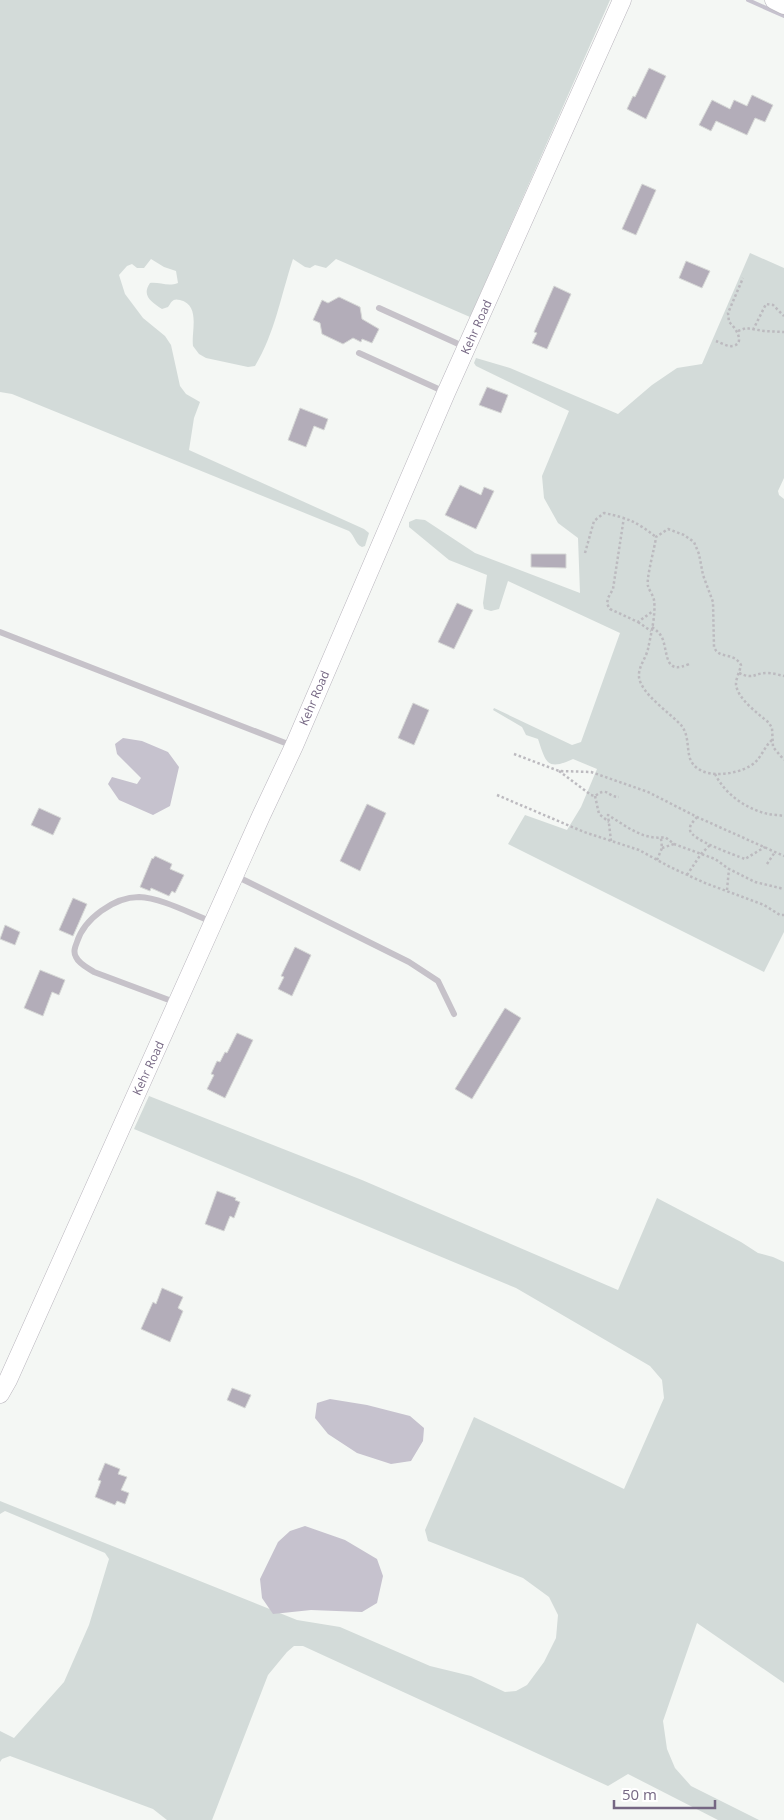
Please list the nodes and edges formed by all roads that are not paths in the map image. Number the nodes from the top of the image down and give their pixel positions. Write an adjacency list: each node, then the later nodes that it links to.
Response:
1 (622, 0): 5 (street, Kehr Road)
2 (774, 0): 3 (street)
3 (784, 4)
4 (379, 308): 5 (lane)
5 (466, 348): 7 (street, Kehr Road)
6 (359, 352): 7 (lane)
7 (446, 393): 9 (street, Kehr Road)
8 (0, 632): 9 (lane)
9 (294, 746): 10 (street, Kehr Road)
10 (235, 875): 11 (street, Kehr Road); 13 (lane)
11 (214, 923): 12 (street, Kehr Road); 12 (lane)
12 (178, 1003): 14 (street, Kehr Road)
13 (454, 1014)
14 (0, 1394)

